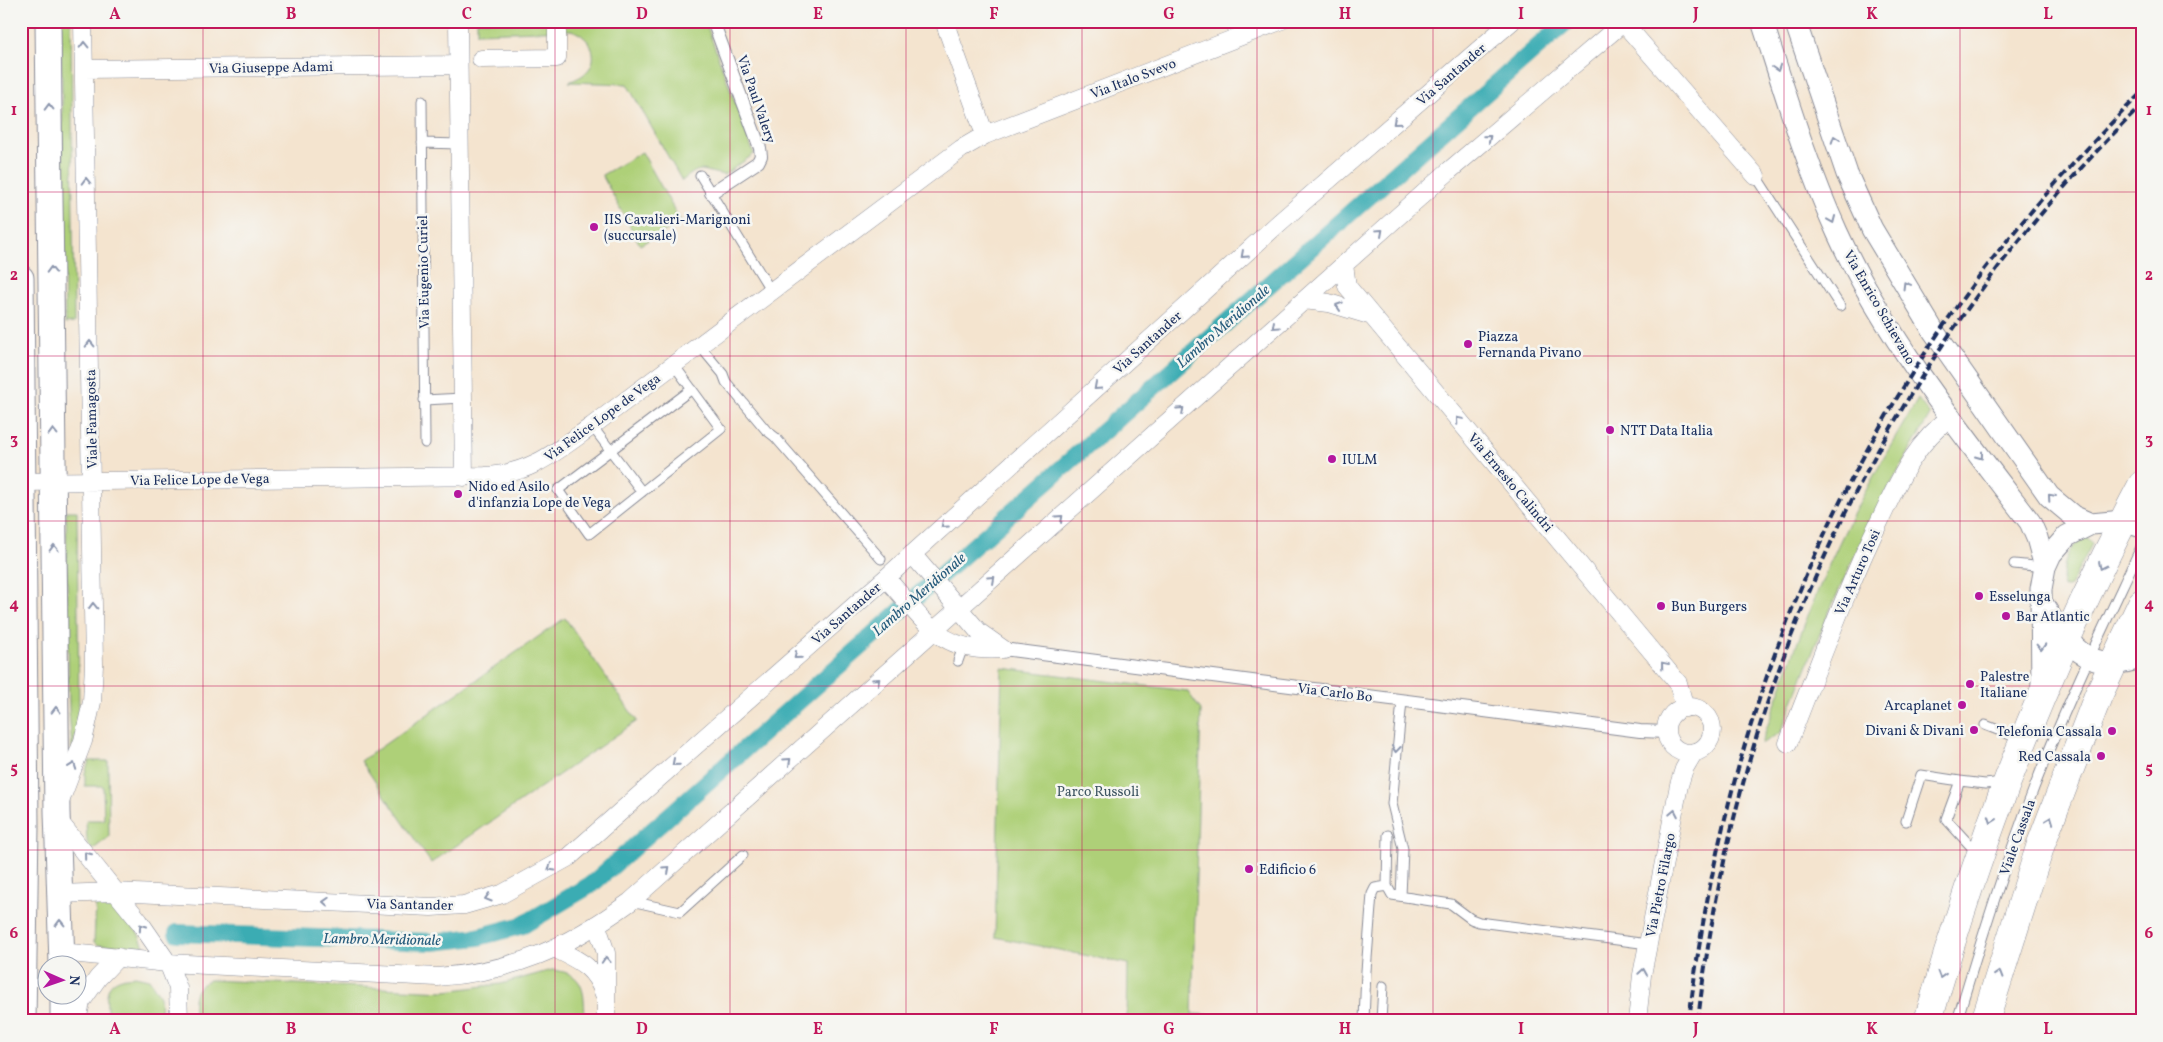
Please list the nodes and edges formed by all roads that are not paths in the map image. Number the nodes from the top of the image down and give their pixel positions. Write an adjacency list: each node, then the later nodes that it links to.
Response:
1 (48, 21): 38 (main road, Viale Famagosta, one-way to 1)
2 (84, 21): 13 (street, Viale Famagosta, one-way to 2)
3 (458, 21): 12 (street)
4 (713, 21): 20 (street, Via Paul Valery)
5 (944, 21): 15 (street)
6 (1280, 21): 15 (street, Via Italo Svevo)
7 (1512, 21): 45 (street, Via Santander, one-way to 45)
8 (1762, 21): 32 (street, Via Enrico Schievano, one-way to 32)
9 (1795, 21): 42 (street, one-way to 9)
10 (1623, 22): 19 (street); 21 (street, one-way to 10)
11 (557, 26): 12 (street, Via Giuseppe Adami)
12 (470, 61): 13 (street, Via Giuseppe Adami); 17 (street)
13 (84, 69): 37 (street, Viale Famagosta, one-way to 13)
14 (422, 101): 16 (lane, Via Eugenio Curiel)
15 (985, 135): 23 (street, Via Felice Lope de Vega)
16 (422, 144): 17 (lane); 31 (lane, Via Eugenio Curiel)
17 (459, 144): 30 (street)
18 (700, 175): 20 (lane)
19 (1756, 176): 25 (lane)
20 (711, 193): 23 (lane)
21 (1344, 265): 24 (street); 26 (street, Via Ernesto Calindri)
22 (21, 278): 39 (main road)
23 (771, 291): 27 (street, Via Felice Lope de Vega)
24 (1304, 300): 26 (street, one-way to 24); 51 (street)
25 (1840, 306)
26 (1372, 316): 60 (street, Via Ernesto Calindri, one-way to 26)
27 (699, 345): 28 (street, Via Felice Lope de Vega); 46 (lane)
28 (674, 365): 29 (lane); 33 (street, Via Felice Lope de Vega)
29 (692, 389): 35 (lane); 41 (lane)
30 (463, 398): 31 (lane); 36 (street)
31 (424, 400): 34 (lane, Via Eugenio Curiel)
32 (1952, 416): 48 (street, Via Enrico Schievano, one-way to 48); 64 (street, Via Arturo Tosi)
33 (592, 426): 35 (lane); 36 (street, Via Felice Lope de Vega)
34 (425, 442)
35 (611, 450): 41 (lane); 41 (lane)
36 (464, 476): 37 (street, Via Felice Lope de Vega)
37 (92, 480): 38 (street, Via Felice Lope de Vega); 68 (street, Viale Famagosta, one-way to 37)
38 (53, 481): 39 (street, Via Felice Lope de Vega); 68 (main road, Viale Famagosta, one-way to 38)
39 (23, 482): 69 (main road)
40 (2142, 485): 43 (main road)
41 (642, 492)
42 (2091, 524): 43 (street); 48 (street)
43 (2132, 524): 54 (main road, one-way to 54)
44 (2142, 545): 57 (lane, Viale Cassala)
45 (916, 558): 49 (street, Via Santander); 51 (street, Via Carlo Bo)
46 (881, 559)
47 (2014, 564): 48 (lane)
48 (2045, 567): 50 (street)
49 (890, 581): 53 (street, Via Carlo Bo); 75 (street, Via Santander, one-way to 75)
50 (2041, 600): 54 (street); 58 (street, one-way to 58)
51 (956, 603): 53 (street); 55 (street, Via Carlo Bo)
52 (2142, 603): 57 (main road, Viale Cassala)
53 (930, 626): 55 (street, Via Carlo Bo); 79 (street, one-way to 53)
54 (2067, 640): 57 (street); 58 (main road)
55 (1003, 649): 59 (street, Via Carlo Bo)
56 (2142, 657): 57 (street)
57 (2101, 661): 101 (lane, Viale Cassala); 102 (main road, Viale Cassala, one-way to 57)
58 (2042, 694): 63 (main road)
59 (1402, 700): 62 (street, Via Carlo Bo); 78 (lane, one-way to 78)
60 (1685, 708): 62 (street); 65 (street)
61 (1985, 725): 63 (lane)
62 (1667, 732): 65 (street)
63 (2023, 740): 67 (main road)
64 (1788, 743)
65 (1694, 752): 81 (street, Via Pietro Filargo, one-way to 65)
66 (1960, 781): 67 (lane); 70 (lane); 73 (lane)
67 (2006, 782): 73 (main road, one-way to 73)
68 (57, 815): 75 (street, one-way to 68); 76 (main road, Viale Famagosta)
69 (23, 818): 77 (main road)
70 (1906, 821)
71 (1388, 836): 74 (lane)
72 (743, 855): 79 (lane)
73 (1979, 856): 100 (main road, one-way to 100)
74 (1387, 886): 78 (lane); 97 (lane)
75 (114, 892): 76 (street, Via Santander); 88 (street, one-way to 75)
76 (60, 894): 77 (main road); 85 (main road, Viale Famagosta, one-way to 76)
77 (23, 896): 83 (main road)
78 (1401, 896): 81 (lane)
79 (630, 901): 80 (street)
80 (597, 926): 82 (street); 90 (street, one-way to 80)
81 (1648, 944): 99 (street, Via Pietro Filargo, one-way to 81)
82 (556, 948): 88 (street); 90 (street)
83 (22, 949): 84 (main road); 92 (main road)
84 (44, 954)
85 (61, 954)
86 (118, 957): 87 (street); 88 (street); 94 (street)
87 (88, 958)
88 (168, 963): 95 (street)
89 (1383, 986): 98 (lane)
90 (605, 996): 96 (street)
91 (62, 1004): 93 (main road)
92 (23, 1021)
93 (63, 1021)
94 (77, 1021)
95 (179, 1021)
96 (606, 1021)
97 (1364, 1021)
98 (1382, 1021)
99 (1638, 1021)
100 (1928, 1021)
101 (1957, 1021)
102 (1985, 1021)

